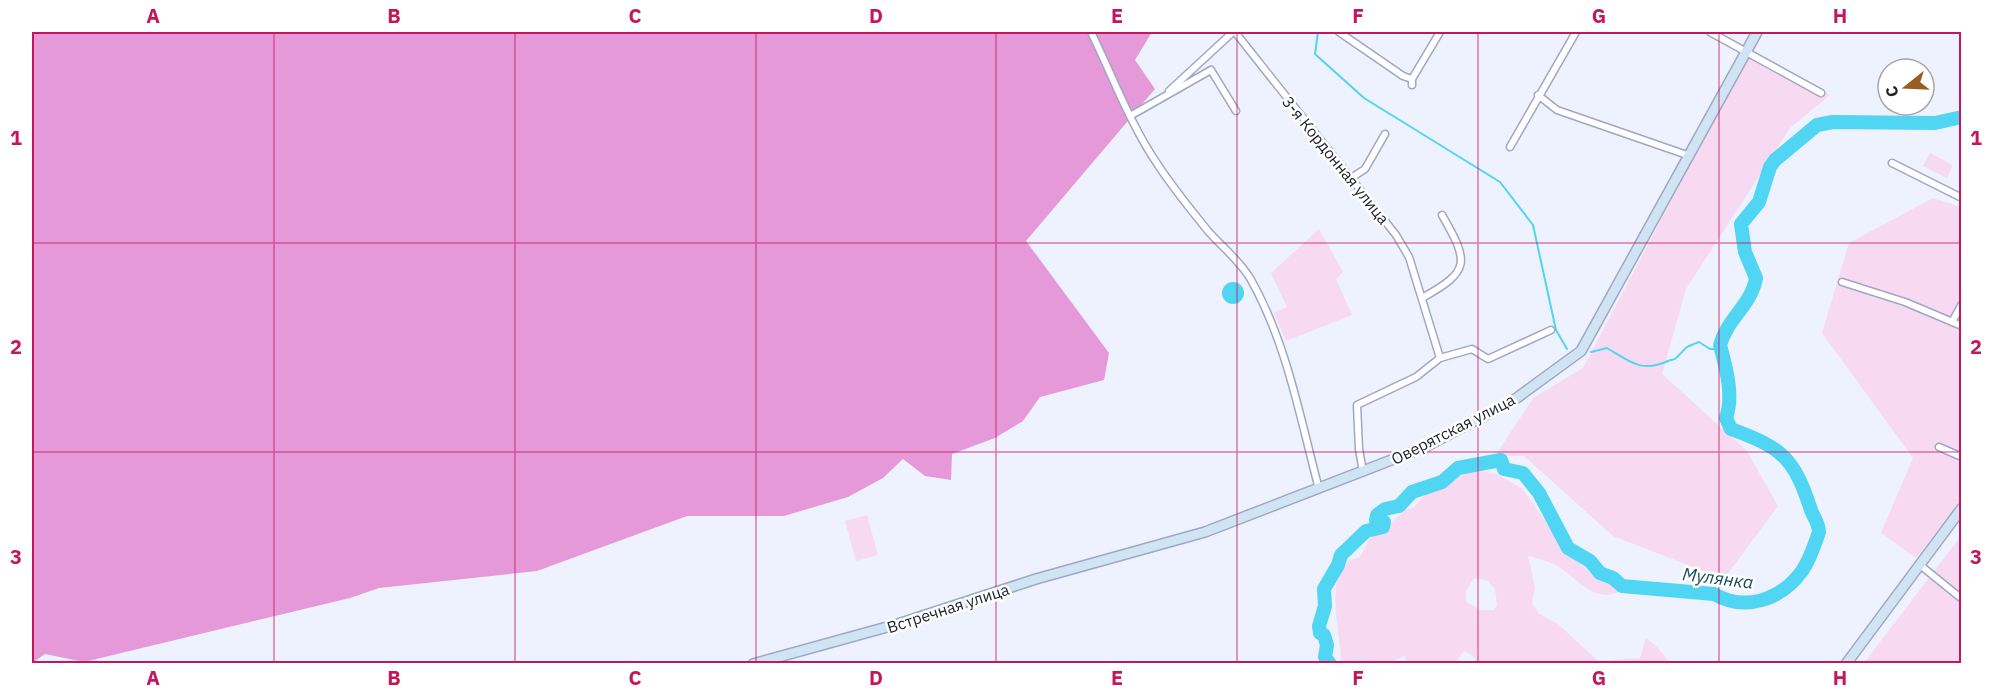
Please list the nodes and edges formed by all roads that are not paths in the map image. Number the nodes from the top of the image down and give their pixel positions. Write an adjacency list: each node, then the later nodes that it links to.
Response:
1 (1091, 32): 13 (street)
2 (1234, 32): 11 (street); 18 (street, 3-я Кордонная улица)
3 (1339, 32): 4 (street)
4 (1440, 32)
5 (1576, 32): 10 (street)
6 (1710, 32): 8 (street)
7 (1757, 32): 8 (main road, Оверятская улица)
8 (1746, 51): 9 (street); 16 (main road, Оверятская улица)
9 (1821, 93)
10 (1538, 95): 15 (street); 16 (street)
11 (1162, 97): 12 (street); 13 (street)
12 (1236, 111)
13 (1130, 116): 31 (street)
14 (1385, 134): 18 (street)
15 (1510, 147)
16 (1688, 155): 30 (main road, Оверятская улица)
17 (1892, 164): 19 (street)
18 (1351, 178): 22 (street, 3-я Кордонная улица)
19 (1962, 198)
20 (1442, 215): 22 (street)
21 (1842, 282): 24 (street)
22 (1422, 298): 27 (street, 3-я Кордонная улица)
23 (1962, 304): 24 (street)
24 (1952, 322): 25 (street)
25 (1962, 326)
26 (1551, 330): 27 (street)
27 (1440, 358): 30 (street)
28 (1939, 447): 29 (street)
29 (1962, 457)
30 (1364, 473): 31 (main road, Оверятская улица)
31 (1319, 489): 33 (main road, Оверятская улица)
32 (1962, 508): 34 (main road)
33 (1142, 550): 36 (main road, Встречная улица)
34 (1920, 565): 35 (street); 37 (main road)
35 (1962, 598)
36 (753, 663)
37 (1845, 663)

